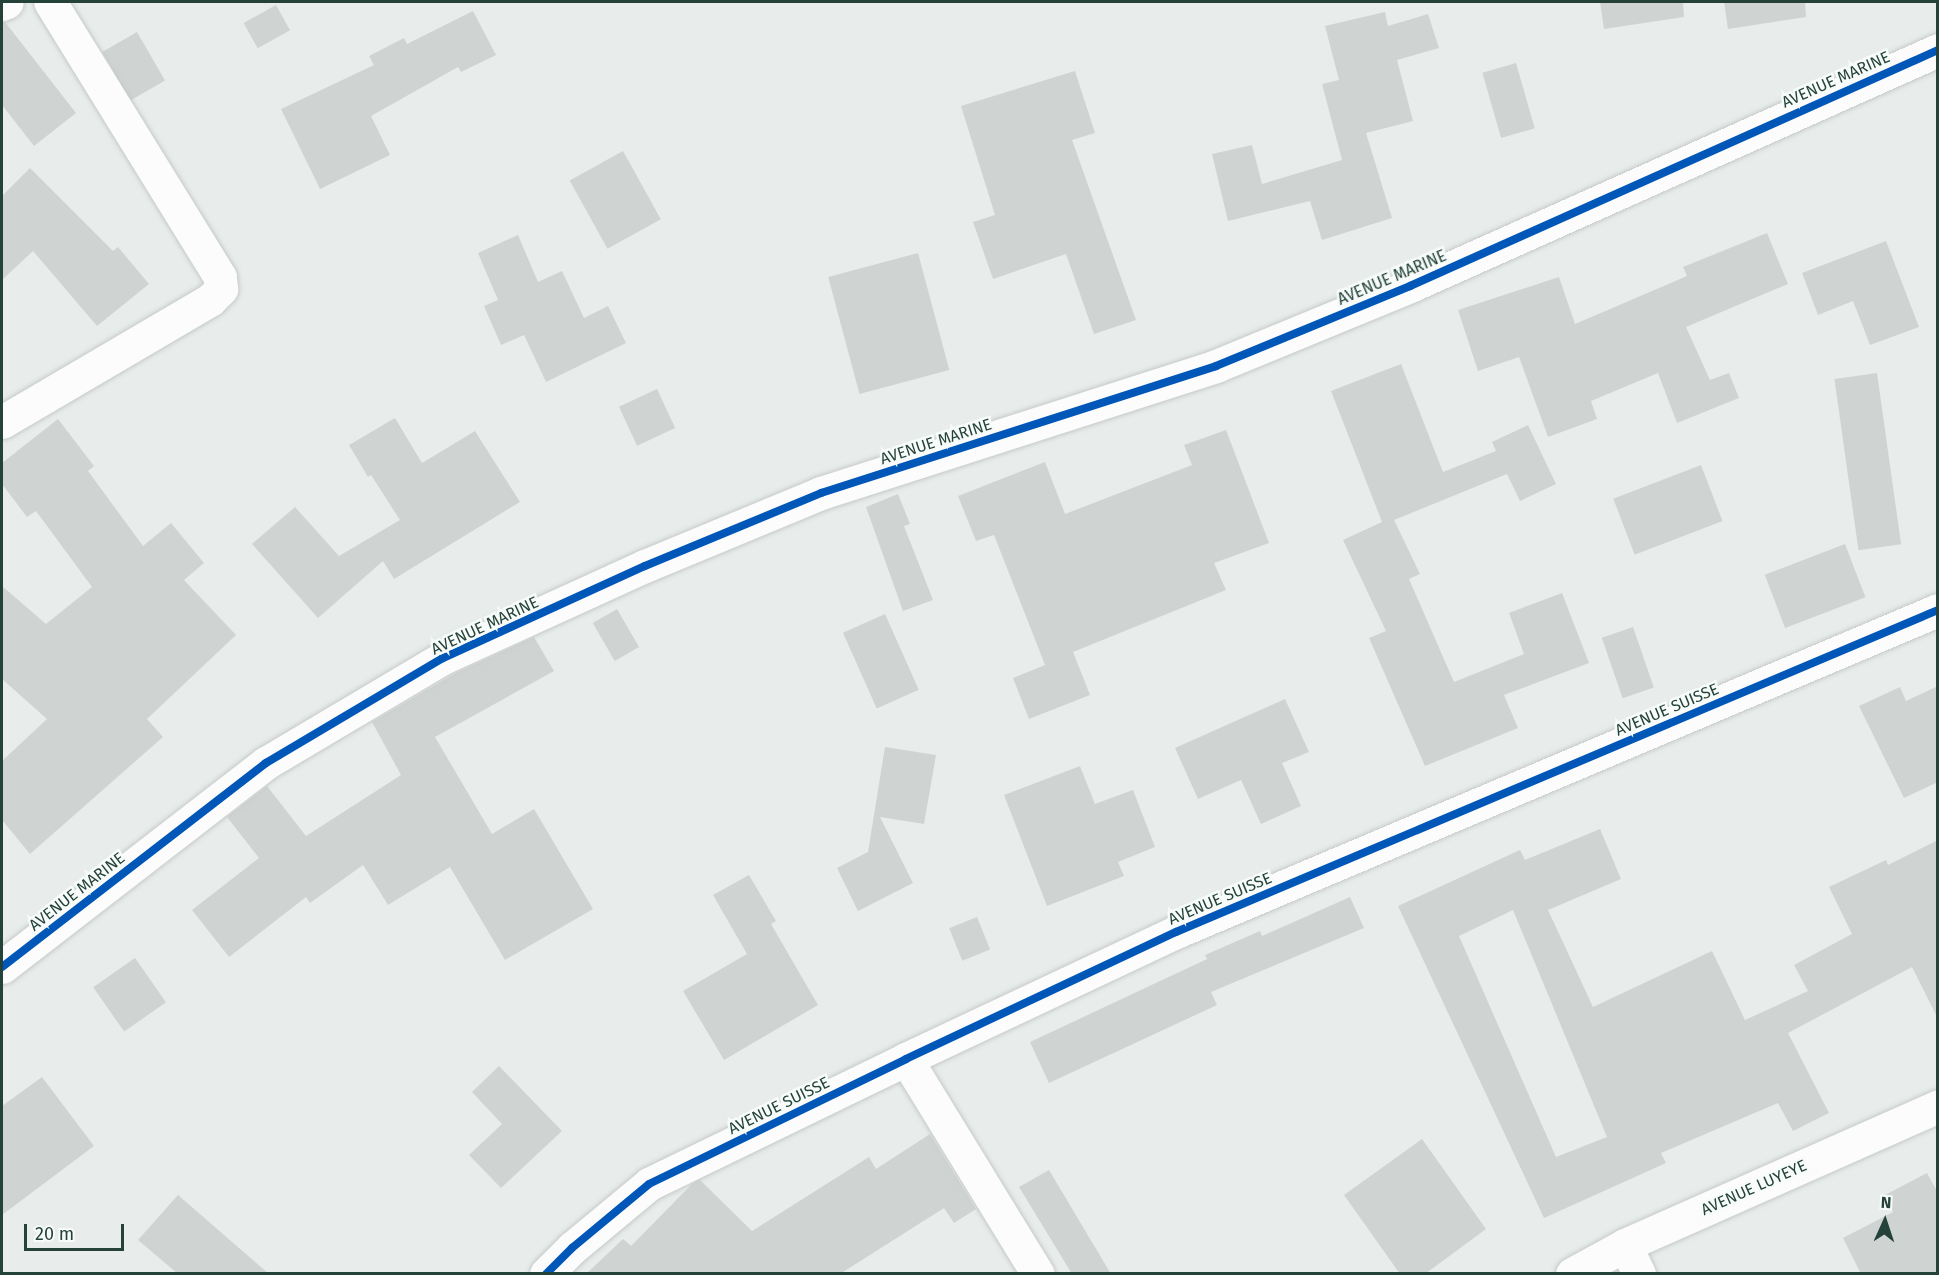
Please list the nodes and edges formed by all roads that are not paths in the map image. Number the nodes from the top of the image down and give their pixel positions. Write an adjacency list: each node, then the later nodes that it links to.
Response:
1 (7, 2): 3 (street)
2 (50, 2): 5 (street)
3 (2, 4)
4 (1938, 50): 7 (street, AVENUE MARINE)
5 (2, 423)
6 (1938, 610): 8 (street, AVENUE SUISSE)
7 (2, 967)
8 (906, 1059): 11 (street, AVENUE SUISSE); 12 (street)
9 (1938, 1106): 10 (street, AVENUE LUYEYE)
10 (1625, 1245): 13 (street, AVENUE LUYEYE); 14 (street)
11 (546, 1274)
12 (1038, 1274)
13 (1572, 1274)
14 (1639, 1274)

